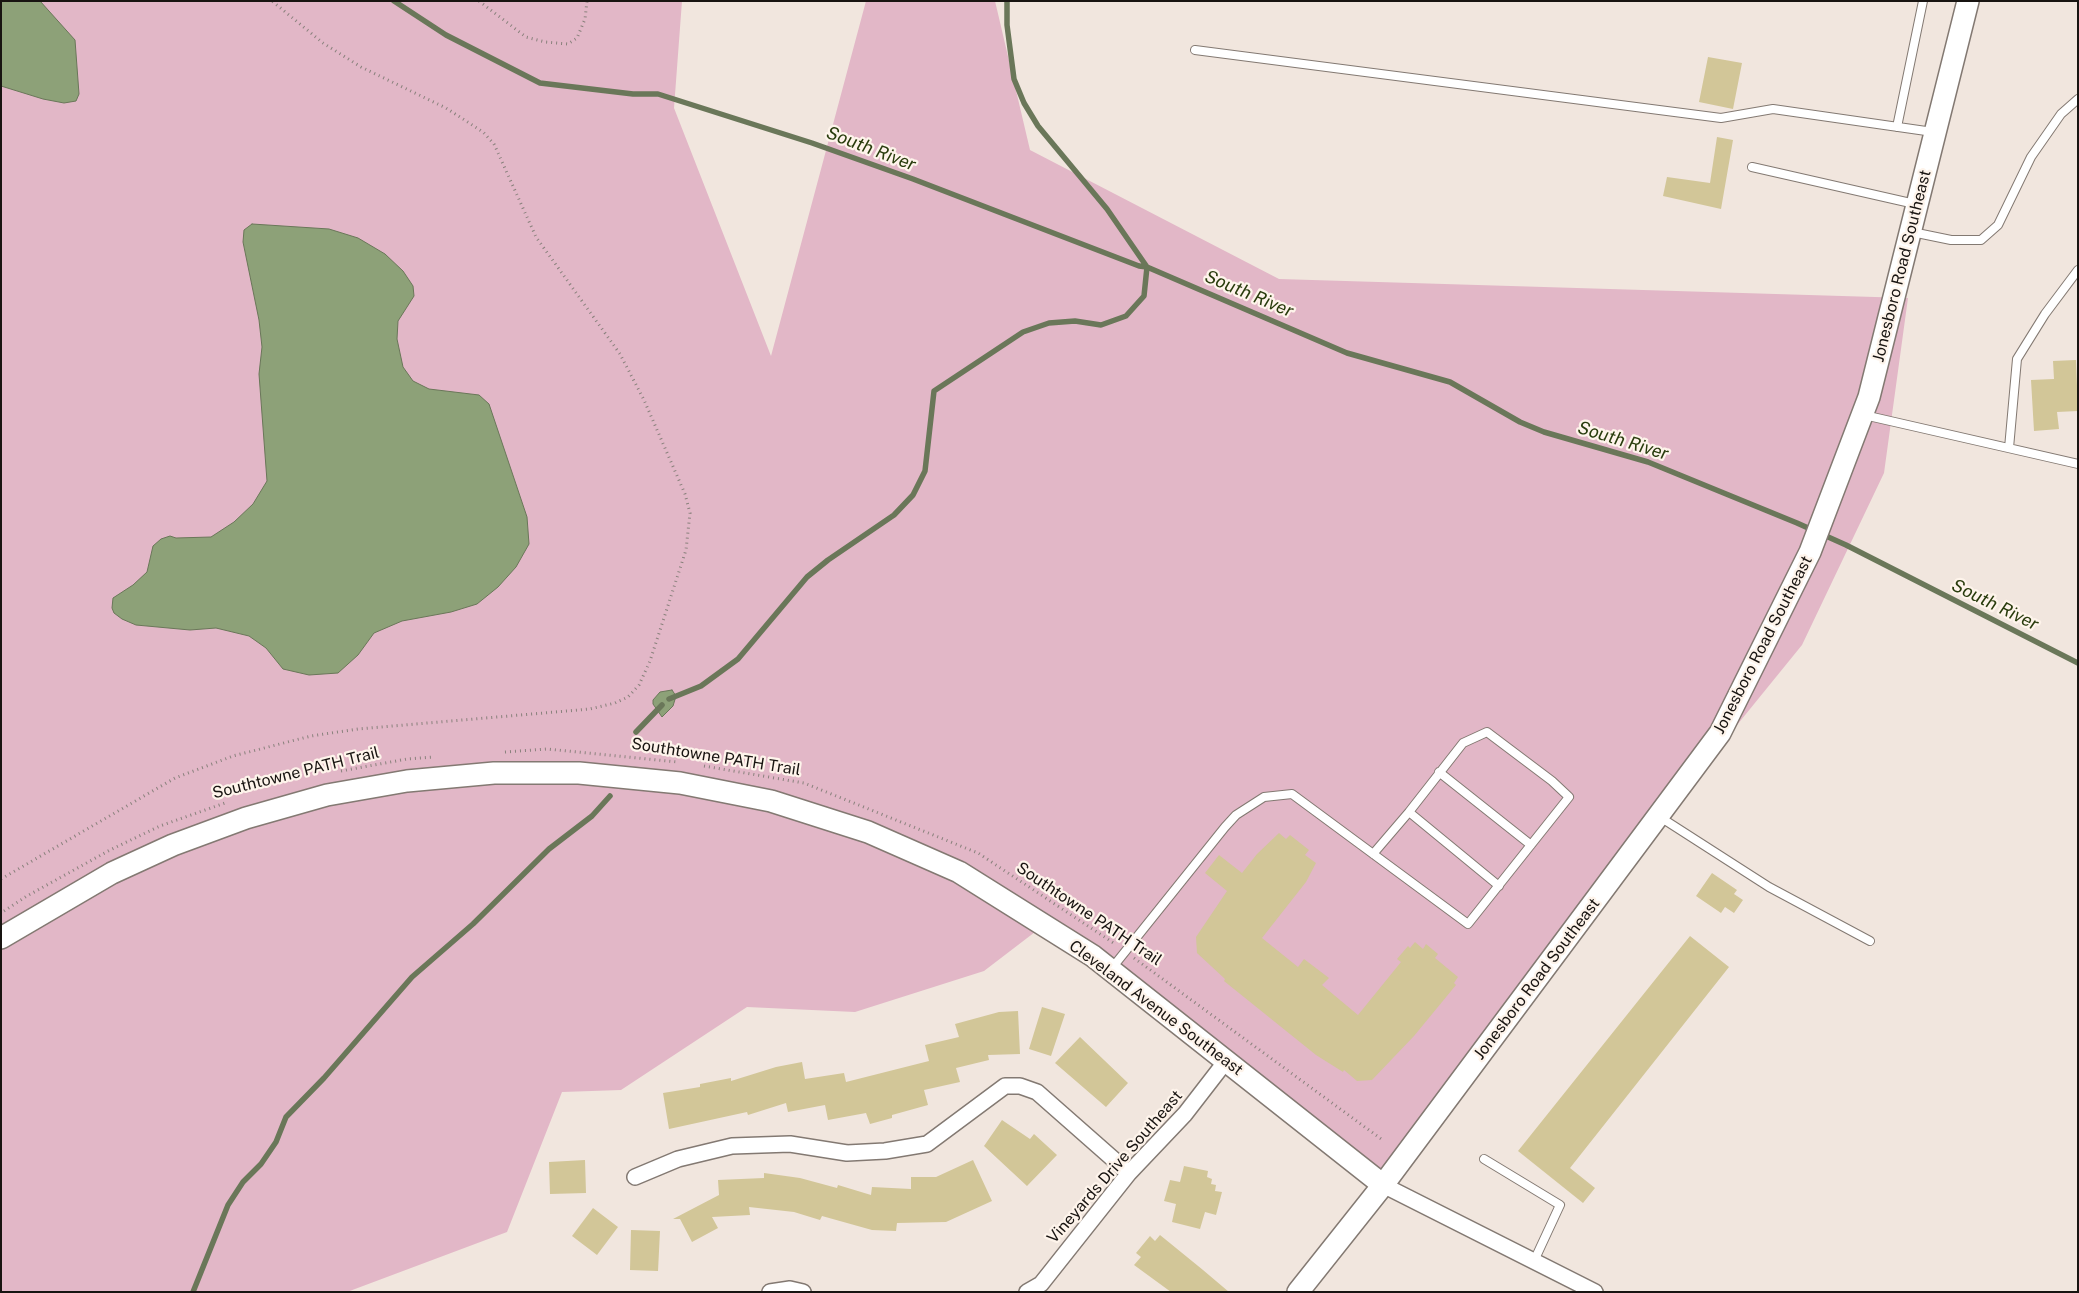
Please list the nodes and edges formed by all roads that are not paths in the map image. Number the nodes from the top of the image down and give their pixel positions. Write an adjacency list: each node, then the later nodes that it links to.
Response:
1 (1923, 1): 5 (lane)
2 (1968, 1): 6 (main road, Jonesboro Road Southeast)
3 (1195, 50): 5 (lane)
4 (2078, 98): 9 (lane)
5 (1897, 127): 6 (lane)
6 (1935, 133): 8 (main road, Jonesboro Road Southeast)
7 (1752, 167): 8 (lane)
8 (1917, 204): 9 (main road, Jonesboro Road Southeast)
9 (1910, 231): 11 (main road, Jonesboro Road Southeast)
10 (2078, 270): 12 (lane)
11 (1862, 415): 12 (lane); 16 (main road, Jonesboro Road Southeast)
12 (2009, 448): 13 (lane)
13 (2078, 464)
14 (1439, 772): 15 (lane); 17 (lane); 17 (lane)
15 (1409, 812): 18 (lane); 19 (lane)
16 (1658, 816): 21 (lane); 27 (main road, Jonesboro Road Southeast)
17 (1531, 845): 19 (lane)
18 (1373, 854): 19 (lane); 22 (lane)
19 (1499, 886)
20 (1, 938): 22 (main road, Cleveland Avenue Southeast)
21 (1870, 941)
22 (1111, 970): 23 (main road, Cleveland Avenue Southeast)
23 (1226, 1061): 25 (street, Vineyards Drive Southeast); 27 (main road, Cleveland Avenue Southeast)
24 (1484, 1159): 28 (lane)
25 (1129, 1173): 26 (street); 31 (street, Vineyards Drive Southeast)
26 (635, 1177)
27 (1383, 1186): 28 (street, Cleveland Avenue Southeast); 32 (main road, Jonesboro Road Southeast)
28 (1534, 1261): 33 (street, Cleveland Avenue Southeast)
29 (770, 1292): 30 (street)
30 (803, 1292)
31 (1027, 1292)
32 (1298, 1292)
33 (1595, 1292)

